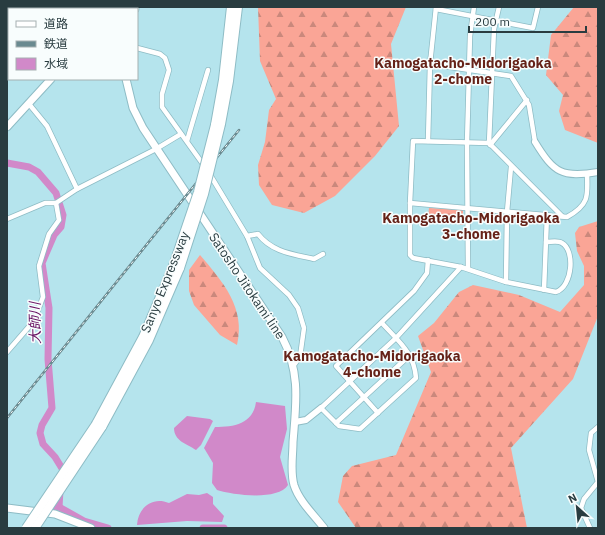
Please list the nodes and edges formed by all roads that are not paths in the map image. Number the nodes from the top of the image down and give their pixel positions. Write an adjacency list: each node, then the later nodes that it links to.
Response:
1 (231, 7): 18 (highway, Sanyo Expressway)
2 (238, 7): 18 (highway, Sanyo Expressway)
3 (474, 7): 7 (street)
4 (499, 7): 8 (street)
5 (538, 7): 8 (street)
6 (436, 8): 7 (street); 10 (street)
7 (472, 17): 8 (street); 11 (street)
8 (496, 21): 13 (street)
9 (138, 48): 20 (street)
10 (430, 64): 11 (street); 21 (street)
11 (469, 69): 13 (street); 24 (street)
12 (208, 70): 22 (street)
13 (492, 74): 16 (street); 25 (street)
14 (50, 80): 17 (main road)
15 (126, 80): 26 (main road, Satosho Jitokami line)
16 (526, 100): 23 (street); 25 (street)
17 (29, 104): 19 (main road); 30 (street)
18 (218, 124): 57 (highway, Sanyo Expressway, bridge)
19 (7, 127)
20 (181, 134): 22 (street); 26 (street)
21 (428, 140): 24 (street); 32 (street)
22 (187, 141): 38 (street)
23 (535, 142): 29 (street)
24 (467, 143): 25 (street); 33 (street)
25 (490, 144): 27 (street)
26 (156, 149): 30 (street); 50 (main road, Satosho Jitokami line)
27 (511, 167): 34 (street); 36 (street)
28 (598, 172): 29 (street)
29 (587, 174): 36 (street)
30 (77, 189): 31 (street)
31 (57, 202): 37 (street); 48 (street)
32 (410, 203): 33 (street); 41 (street)
33 (466, 207): 34 (street); 43 (street)
34 (507, 212): 35 (street); 44 (street)
35 (547, 215): 36 (street); 39 (street)
36 (562, 216)
37 (7, 219)
38 (247, 236): 40 (street); 50 (street)
39 (546, 242): 45 (street); 45 (street)
40 (323, 254)
41 (428, 260): 42 (street); 46 (street)
42 (461, 267): 43 (street); 47 (street)
43 (468, 268): 44 (street)
44 (506, 282): 45 (street)
45 (544, 290)
46 (382, 323): 47 (street); 51 (street)
47 (396, 338): 49 (street); 51 (street)
48 (7, 352)
49 (410, 354): 52 (street); 54 (street)
50 (294, 365): 55 (main road, Satosho Jitokami line)
51 (349, 382): 52 (street); 53 (street)
52 (364, 398): 54 (street); 56 (street)
53 (320, 408): 55 (street); 56 (street)
54 (378, 413): 56 (street)
55 (295, 422): 63 (main road, Satosho Jitokami line)
56 (336, 423)
57 (99, 426): 60 (highway, Sanyo Expressway, bridge); 61 (highway, Sanyo Expressway, bridge)
58 (598, 427): 64 (street)
59 (7, 508): 62 (main road)
60 (26, 528)
61 (35, 528)
62 (91, 528)
63 (324, 528)
64 (590, 528)

